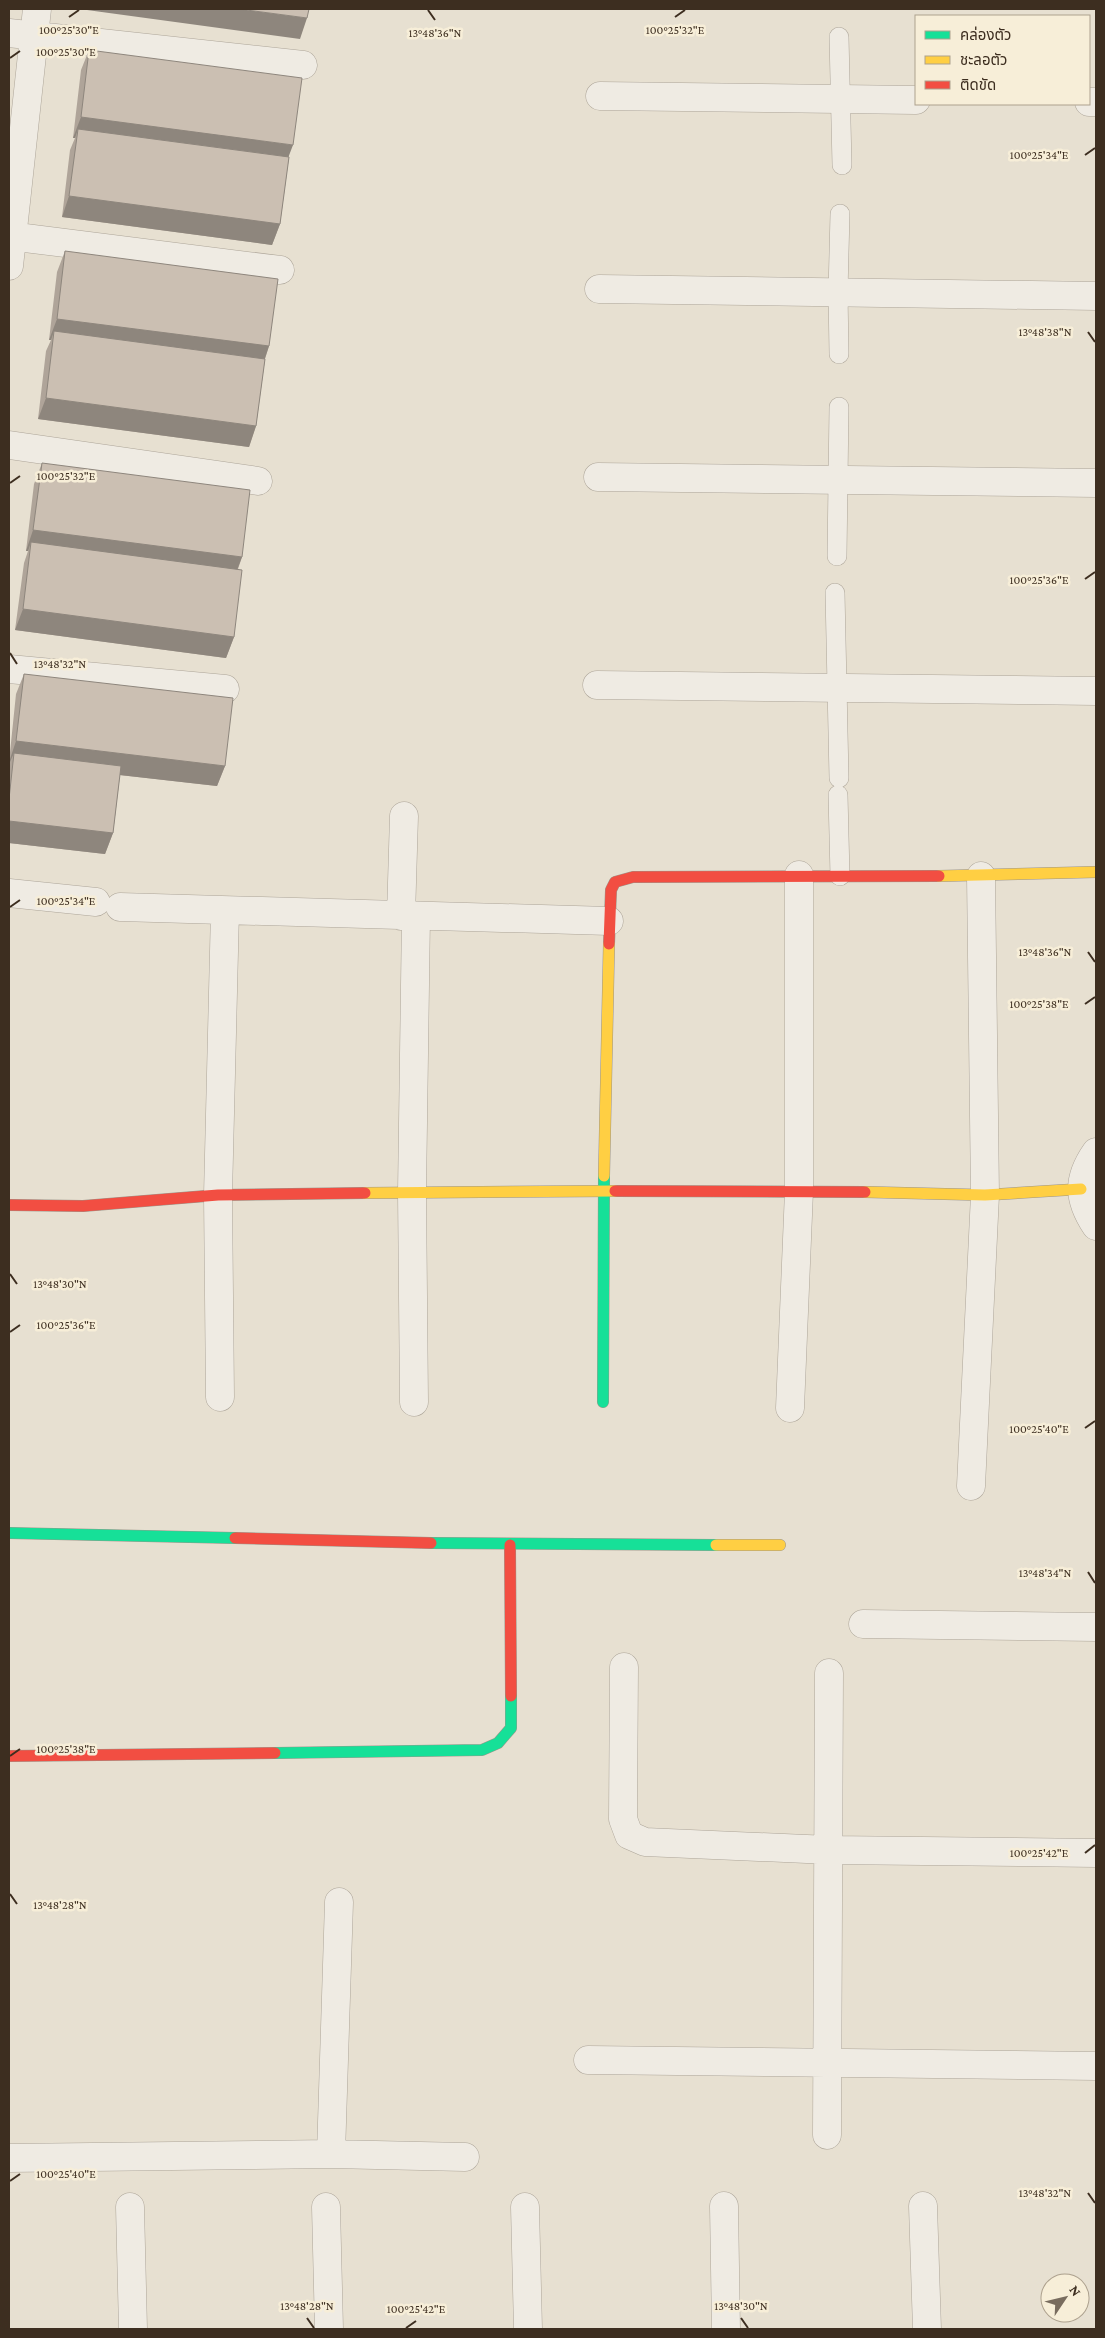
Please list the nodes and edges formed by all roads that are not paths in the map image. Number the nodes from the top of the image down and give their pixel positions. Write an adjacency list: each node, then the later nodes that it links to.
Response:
1 (37, 9): 2 (street)
2 (21, 35): 4 (street); 10 (street)
3 (840, 37): 6 (lane)
4 (303, 65)
5 (600, 96): 6 (street)
6 (839, 99): 7 (street); 8 (lane)
7 (915, 100)
8 (842, 165)
9 (840, 214): 14 (lane)
10 (11, 237): 11 (street); 12 (street)
11 (9, 266)
12 (280, 270)
13 (599, 289): 14 (street)
14 (838, 292): 15 (street); 16 (lane)
15 (1096, 296)
16 (840, 354)
17 (838, 407): 20 (lane)
18 (9, 445): 21 (street)
19 (598, 478): 20 (street)
20 (837, 480): 22 (street); 23 (lane)
21 (258, 481)
22 (1096, 483)
23 (837, 556)
24 (836, 593): 27 (lane)
25 (9, 669): 28 (street)
26 (597, 685): 27 (street)
27 (836, 688): 29 (street); 33 (lane)
28 (225, 689)
29 (1096, 691)
30 (404, 816): 37 (street)
31 (1096, 872): 34 (street)
32 (799, 875): 33 (street); 38 (street); 41 (street)
33 (840, 876): 34 (street)
34 (981, 876): 45 (street)
35 (9, 893): 36 (street)
36 (226, 911): 37 (street); 44 (street)
37 (408, 916): 38 (street); 42 (street)
38 (609, 921): 43 (street)
39 (1096, 1152): 40 (street)
40 (1081, 1188): 45 (street); 47 (street)
41 (799, 1191): 43 (street); 45 (street); 51 (street)
42 (412, 1192): 43 (street); 44 (street); 49 (street)
43 (604, 1192): 50 (street)
44 (218, 1195): 46 (street); 48 (street)
45 (985, 1195): 52 (street)
46 (9, 1205)
47 (1096, 1226)
48 (220, 1397)
49 (414, 1402)
50 (603, 1402)
51 (790, 1408)
52 (971, 1486)
53 (9, 1533): 55 (street)
54 (780, 1545): 55 (street)
55 (510, 1546): 60 (street)
56 (863, 1624): 57 (street)
57 (1096, 1627)
58 (624, 1667): 61 (street)
59 (830, 1673): 61 (street)
60 (9, 1756)
61 (829, 1850): 62 (street); 65 (street)
62 (1096, 1852)
63 (339, 1902): 68 (street)
64 (588, 2060): 65 (street)
65 (828, 2063): 66 (street); 67 (street)
66 (1096, 2066)
67 (827, 2135)
68 (331, 2154): 69 (street); 70 (street)
69 (465, 2157)
70 (9, 2158)
71 (130, 2206): 76 (street)
72 (724, 2206): 79 (street)
73 (923, 2206): 80 (street)
74 (326, 2207): 77 (street)
75 (525, 2207): 78 (street)
76 (133, 2329)
77 (329, 2329)
78 (528, 2329)
79 (726, 2329)
80 (927, 2329)

